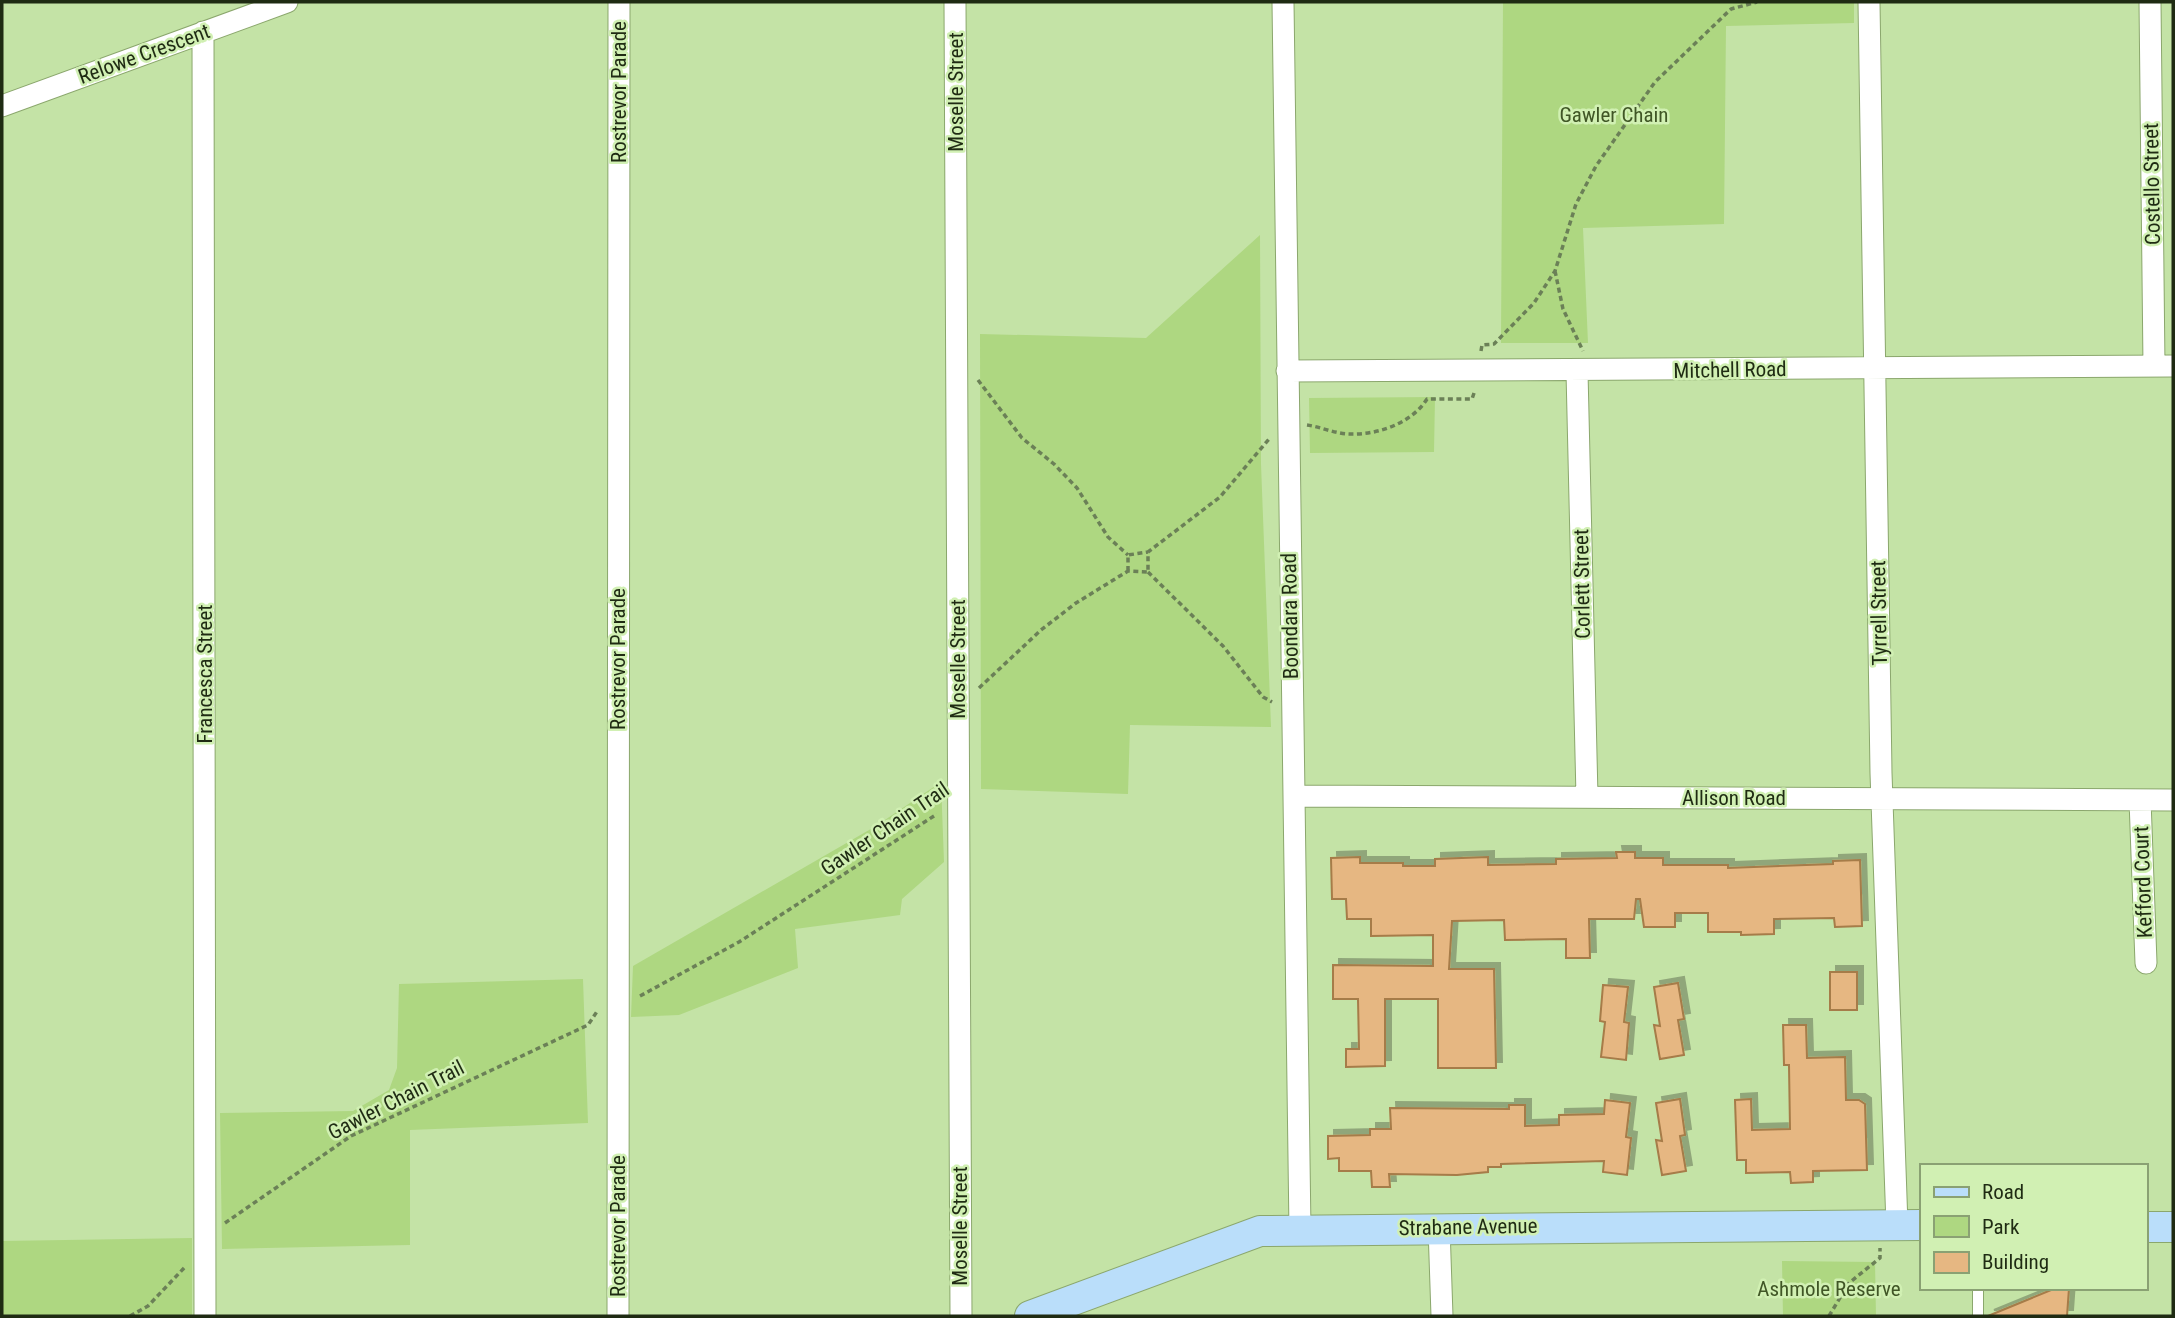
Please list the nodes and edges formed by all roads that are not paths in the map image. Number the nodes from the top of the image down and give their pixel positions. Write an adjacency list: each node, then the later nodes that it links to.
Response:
1 (287, 2): 7 (street, Relowe Crescent)
2 (619, 2): 26 (street, Rostrevor Parade)
3 (955, 2): 27 (street, Moselle Street)
4 (1283, 2): 11 (street, Boondara Road)
5 (1869, 2): 10 (street, Tyrrell Street)
6 (2150, 2): 9 (street, Costello Street)
7 (203, 32): 8 (street, Relowe Crescent); 25 (street, Francesca Street)
8 (2, 106)
9 (2164, 366): 10 (street, Mitchell Road)
10 (1875, 369): 12 (street, Mitchell Road); 15 (street, Tyrrell Street)
11 (1287, 371): 12 (street, Mitchell Road); 13 (street, Boondara Road)
12 (1585, 372): 14 (street, Corlett Street)
13 (1295, 796): 14 (street, Allison Road); 23 (street, Boondara Road)
14 (1587, 797): 15 (street, Allison Road)
15 (1882, 799): 16 (street, Allison Road); 19 (street, Tyrrell Street)
16 (2140, 800): 17 (street, Allison Road); 18 (street, Kefford Court)
17 (2173, 800)
18 (2146, 963)
19 (1899, 1225): 20 (street, Strabane Avenue)
20 (1439, 1227): 23 (street, Strabane Avenue); 29 (street)
21 (2147, 1227): 22 (street)
22 (2173, 1227)
23 (1300, 1230): 28 (street, Strabane Avenue)
24 (1978, 1290): 30 (lane)
25 (205, 1316)
26 (618, 1316)
27 (961, 1316)
28 (1031, 1316)
29 (1442, 1316)
30 (1978, 1316)

